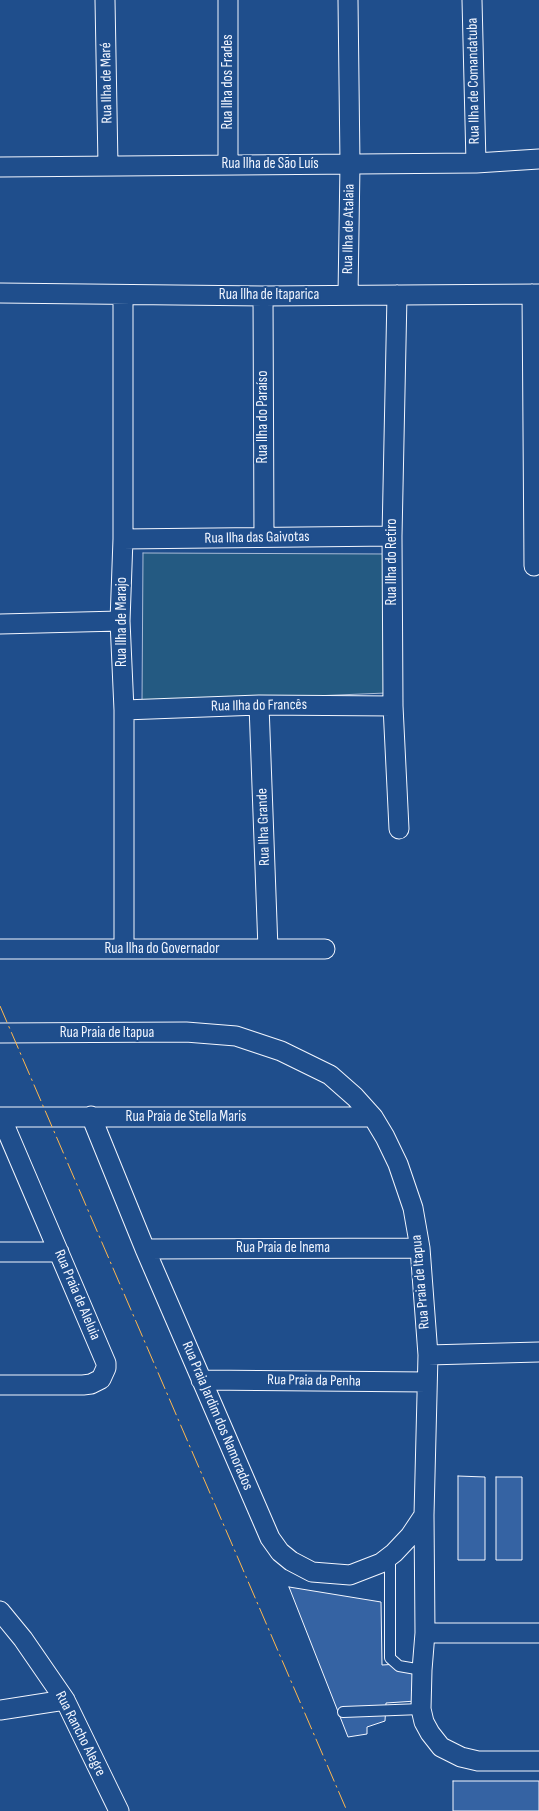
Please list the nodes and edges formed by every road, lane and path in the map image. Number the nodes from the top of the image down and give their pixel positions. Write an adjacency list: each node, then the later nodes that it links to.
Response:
1 (106, 0): 9 (street, Rua Ilha de Maré)
2 (228, 0): 7 (street, Rua Ilha dos Frades)
3 (348, 0): 8 (street, Rua Ilha de Atalaia)
4 (472, 0): 6 (street, Rua Ilha de Comandatuba)
5 (539, 159): 6 (street, Rua Ilha de São Luís)
6 (476, 162): 8 (street, Rua Ilha de São Luís)
7 (228, 164): 8 (street, Rua Ilha de São Luís); 9 (street, Rua Ilha de São Luís)
8 (350, 164): 14 (street, Rua Ilha de Atalaia)
9 (108, 165): 10 (street, Rua Ilha de São Luís)
10 (0, 167)
11 (0, 293): 13 (street, Rua Ilha de Itaparica)
12 (536, 294): 15 (street, Rua Ilha de Itaparica); 20 (street)
13 (123, 295): 16 (street, Rua Ilha de Itaparica); 19 (street, Rua Ilha de Marajo)
14 (348, 295): 15 (street, Rua Ilha de Itaparica); 16 (street, Rua Ilha de Itaparica)
15 (397, 295): 17 (street, Rua Ilha do Retiro)
16 (262, 296): 18 (street, Rua Ilha do Paraíso)
17 (392, 536): 18 (street, Rua Ilha das Gaivotas); 24 (street, Rua Ilha do Retiro)
18 (264, 538): 19 (street, Rua Ilha das Gaivotas)
19 (123, 539): 21 (street, Rua Ilha de Marajo)
20 (534, 566)
21 (120, 621): 22 (street); 25 (street, Rua Ilha de Marajo)
22 (0, 624)
23 (259, 705): 24 (street, Rua Ilha do Francês); 25 (street, Rua Ilha do Francês); 27 (street, Rua Ilha Grande)
24 (393, 706): 26 (street, Rua Ilha do Retiro)
25 (124, 710): 29 (street, Rua Ilha de Marajo)
26 (399, 829)
27 (268, 948): 29 (street, Rua Ilha do Governador); 30 (street, Rua Ilha do Governador)
28 (0, 949): 29 (street, Rua Ilha do Governador)
29 (124, 949)
30 (324, 949)
31 (0, 1033): 34 (street, Rua Praia de Itapua)
32 (91, 1116): 33 (street, Rua Praia de Stella Maris); 34 (street, Rua Praia de Stella Maris); 35 (street, Rua Praia Jardim dos Namorados)
33 (1, 1117): 38 (street, Rua Praia de Aleluia)
34 (373, 1117): 36 (street, Rua Praia de Itapua)
35 (145, 1248): 36 (street, Rua Praia de Inema); 41 (street, Rua Praia Jardim dos Namorados)
36 (420, 1248): 40 (street, Rua Praia de Itapua)
37 (0, 1252): 38 (street)
38 (59, 1252): 43 (street, Rua Praia de Aleluia)
39 (539, 1352): 40 (street)
40 (428, 1355): 42 (street, Rua Praia de Itapua)
41 (201, 1380): 42 (street, Rua Praia da Penha); 45 (street, Rua Praia Jardim dos Namorados)
42 (427, 1382): 44 (street, Rua Praia de Itapua)
43 (0, 1385)
44 (424, 1515): 45 (street, Rua Praia Jardim dos Namorados); 47 (street, Rua Praia de Itapua)
45 (390, 1556): 49 (lane)
46 (0, 1611): 50 (street, Rua Rancho Alegre)
47 (426, 1633): 48 (street); 49 (street, Rua Praia de Itapua)
48 (539, 1633)
49 (422, 1670): 51 (street, Rua Praia de Itapua)
50 (65, 1700): 52 (street); 55 (street, Rua Rancho Alegre)
51 (421, 1709): 53 (lane); 54 (street, Rua Praia de Itapua)
52 (0, 1710)
53 (343, 1712)
54 (539, 1760)
55 (119, 1811)

